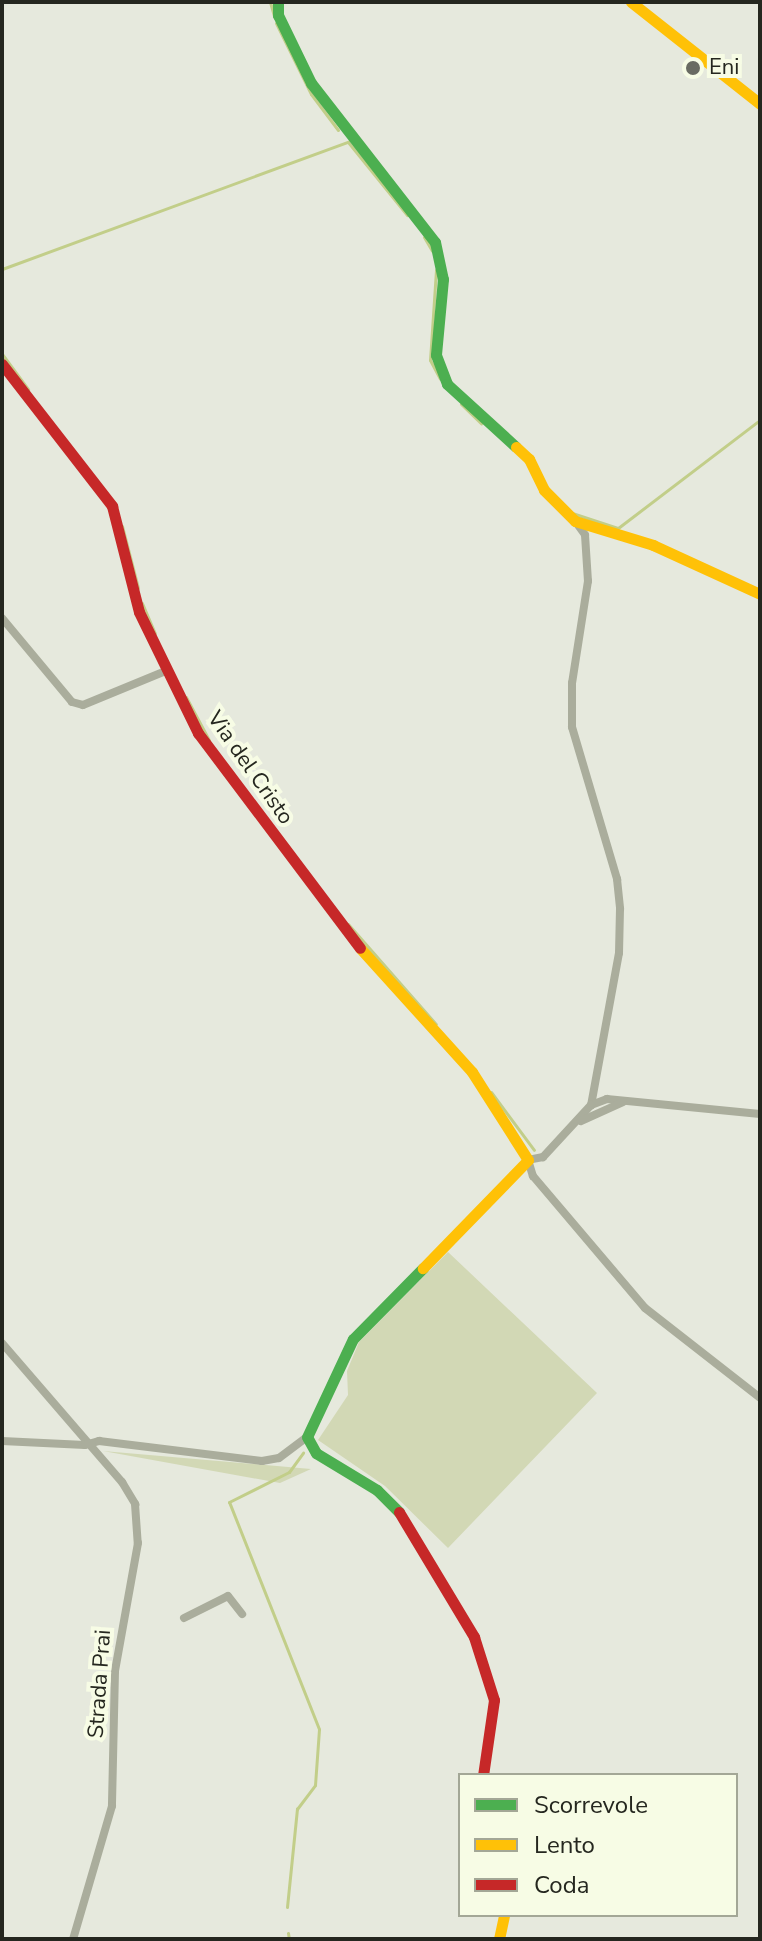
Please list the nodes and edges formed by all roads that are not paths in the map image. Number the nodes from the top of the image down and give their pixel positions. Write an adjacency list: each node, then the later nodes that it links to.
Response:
1 (278, 2): 7 (street)
2 (631, 2): 4 (street)
3 (638, 2): 4 (street)
4 (645, 14): 5 (street)
5 (760, 104)
6 (2, 364): 10 (street, Via del Cristo)
7 (575, 521): 8 (street); 12 (street)
8 (760, 594)
9 (2, 618): 10 (street)
10 (168, 670): 15 (street, Via del Cristo)
11 (636, 1100): 12 (street); 13 (street); 14 (street)
12 (591, 1105): 14 (street)
13 (760, 1114)
14 (565, 1133): 15 (street)
15 (528, 1160): 17 (street); 18 (street)
16 (2, 1343): 20 (street, Strada Prai)
17 (760, 1398)
18 (307, 1437): 20 (street); 23 (street)
19 (2, 1441): 20 (street)
20 (85, 1445): 25 (street, Strada Prai)
21 (242, 1614): 22 (street)
22 (184, 1618)
23 (483, 1773)
24 (504, 1917): 26 (street)
25 (73, 1939)
26 (499, 1939)

